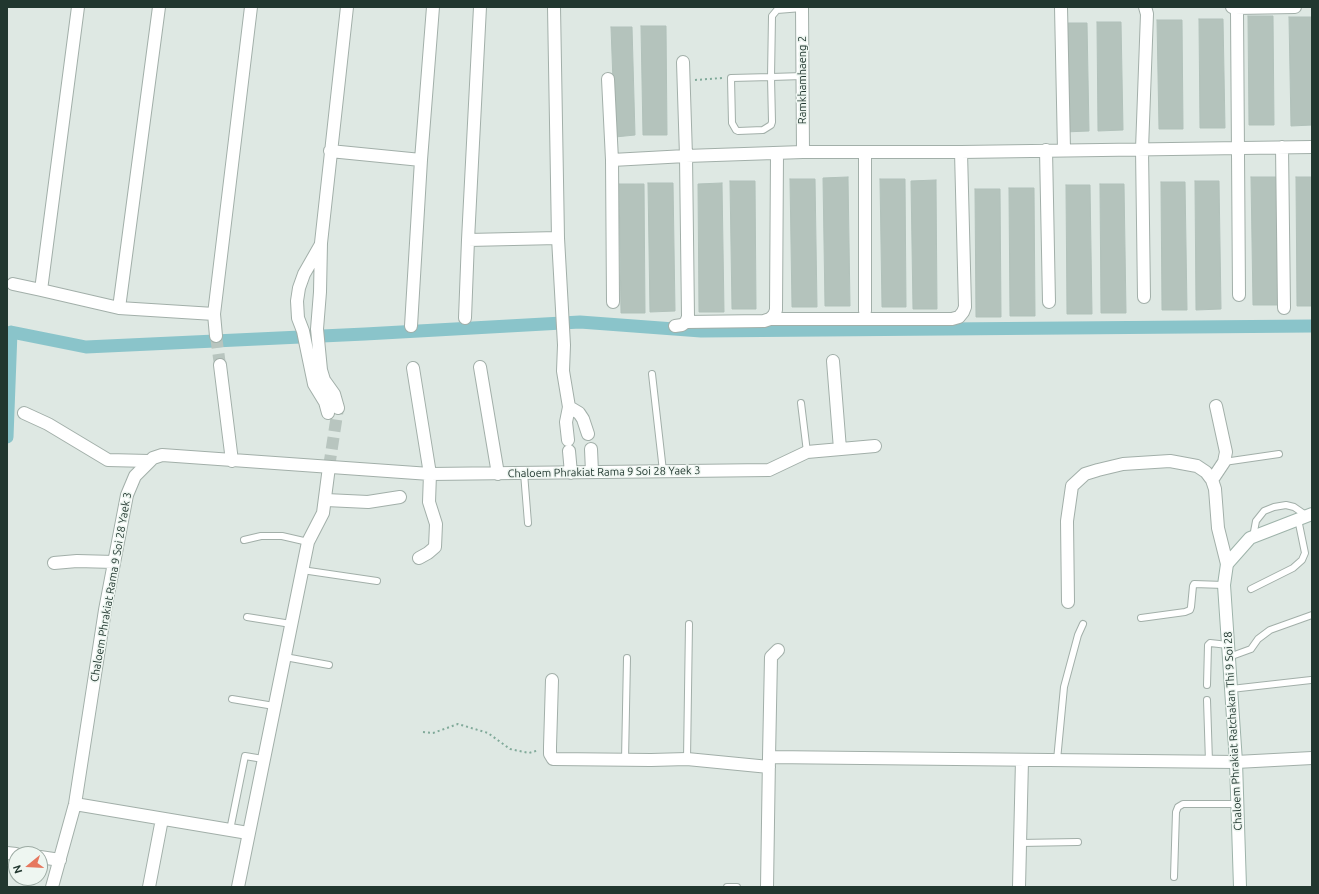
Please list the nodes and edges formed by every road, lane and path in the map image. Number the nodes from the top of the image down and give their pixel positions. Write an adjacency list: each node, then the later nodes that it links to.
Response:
1 (78, 7): 37 (street)
2 (159, 7): 42 (street)
3 (251, 7): 45 (street)
4 (347, 7): 25 (street)
5 (433, 7): 31 (street)
6 (480, 7): 34 (street)
7 (554, 7): 33 (street)
8 (802, 7): 14 (lane); 15 (street, Ramkhamhaeng 2)
9 (1062, 7): 24 (street)
10 (1145, 7): 22 (street)
11 (1295, 7): 12 (street)
12 (1233, 8): 21 (street)
13 (683, 62): 18 (street)
14 (771, 76): 14 (lane); 15 (lane)
15 (802, 76): 26 (street, Ramkhamhaeng 2)
16 (713, 78): 18 (path)
17 (608, 79): 32 (street)
18 (684, 82): 30 (street)
19 (1282, 147): 20 (street); 21 (street); 43 (street)
20 (1312, 147)
21 (1238, 148): 22 (street); 38 (street)
22 (1142, 149): 24 (street); 39 (street)
23 (1046, 150): 24 (street); 28 (street); 41 (street)
24 (1064, 150)
25 (330, 151): 31 (street); 35 (street)
26 (803, 152): 27 (street); 29 (street)
27 (865, 152): 28 (street); 44 (street)
28 (961, 152): 47 (street)
29 (777, 154): 30 (street); 47 (street)
30 (686, 156): 32 (street); 47 (street)
31 (420, 160): 48 (street)
32 (612, 160): 40 (street)
33 (558, 238): 34 (street); 58 (street)
34 (468, 240): 46 (street)
35 (321, 243): 50 (street); 50 (street)
36 (13, 284): 37 (street)
37 (41, 290): 42 (street)
38 (1239, 296)
39 (1144, 297)
40 (613, 302)
41 (1049, 302)
42 (119, 308): 45 (street)
43 (1284, 308)
44 (865, 310)
45 (214, 314): 49 (street)
46 (465, 318)
47 (770, 319)
48 (411, 326)
49 (216, 336)
50 (314, 353): 59 (street)
51 (833, 361): 63 (street)
52 (220, 365): 67 (street)
53 (480, 367): 76 (street)
54 (413, 368): 75 (street)
55 (652, 374): 72 (lane)
56 (801, 403): 65 (lane)
57 (1216, 406): 69 (street)
58 (569, 407): 61 (street); 74 (street)
59 (333, 411)
60 (24, 413): 68 (street)
61 (588, 434)
62 (875, 446): 63 (street, Chaloem Phrakiat Rama 9 Soi 28 Yaek 3)
63 (840, 448): 65 (street, Chaloem Phrakiat Rama 9 Soi 28 Yaek 3)
64 (591, 449): 71 (street)
65 (807, 452): 72 (street, Chaloem Phrakiat Rama 9 Soi 28 Yaek 3)
66 (1279, 454): 69 (lane)
67 (232, 460): 68 (street, Chaloem Phrakiat Rama 9 Soi 28 Yaek 3); 70 (street, Chaloem Phrakiat Rama 9 Soi 28 Yaek 3)
68 (149, 462): 86 (street, Chaloem Phrakiat Rama 9 Soi 28 Yaek 3)
69 (1224, 462): 77 (street)
70 (329, 467): 75 (street, Chaloem Phrakiat Rama 9 Soi 28 Yaek 3); 79 (street)
71 (592, 472): 72 (street, Chaloem Phrakiat Rama 9 Soi 28 Yaek 3); 74 (street, Chaloem Phrakiat Rama 9 Soi 28 Yaek 3)
72 (663, 472)
73 (524, 473): 74 (street, Chaloem Phrakiat Rama 9 Soi 28 Yaek 3); 76 (street, Chaloem Phrakiat Rama 9 Soi 28 Yaek 3); 81 (lane)
74 (571, 473)
75 (430, 474): 76 (street, Chaloem Phrakiat Rama 9 Soi 28 Yaek 3); 85 (street)
76 (498, 474)
77 (1212, 480): 89 (street, Chaloem Phrakiat Ratchakan Thi 9 Soi 28); 92 (street)
78 (400, 497): 79 (street)
79 (326, 500): 84 (street)
80 (1306, 516): 82 (street); 82 (lane); 91 (lane)
81 (528, 523)
82 (1253, 537): 89 (street)
83 (244, 540): 84 (lane)
84 (308, 542): 88 (street)
85 (419, 558)
86 (114, 562): 87 (street); 122 (street, Chaloem Phrakiat Rama 9 Soi 28 Yaek 3)
87 (54, 563)
88 (302, 570): 90 (lane); 96 (street)
89 (1225, 574): 95 (lane); 100 (street, Chaloem Phrakiat Ratchakan Thi 9 Soi 28)
90 (377, 581)
91 (1251, 589)
92 (1068, 602)
93 (1312, 615): 100 (lane)
94 (247, 617): 96 (lane)
95 (1141, 618)
96 (292, 624): 101 (street)
97 (689, 624): 113 (lane)
98 (1082, 624): 118 (lane)
99 (778, 650): 119 (street)
100 (1228, 651): 106 (lane); 107 (street, Chaloem Phrakiat Ratchakan Thi 9 Soi 28)
101 (285, 657): 103 (lane); 110 (street)
102 (627, 658): 116 (lane)
103 (329, 665)
104 (552, 680): 112 (street)
105 (1312, 680): 107 (lane)
106 (1207, 685)
107 (1231, 689): 121 (street, Chaloem Phrakiat Ratchakan Thi 9 Soi 28)
108 (232, 699): 110 (lane)
109 (1207, 700): 120 (lane)
110 (274, 706): 115 (street)
111 (423, 732): 112 (path)
112 (550, 747): 116 (street)
113 (687, 758): 116 (street); 119 (street)
114 (1312, 758): 121 (street)
115 (263, 759): 125 (lane); 126 (street)
116 (625, 760)
117 (1022, 760): 118 (street); 119 (street); 128 (street)
118 (1057, 760): 120 (street)
119 (769, 762): 137 (street)
120 (1209, 762): 121 (street)
121 (1236, 762): 123 (street, Chaloem Phrakiat Ratchakan Thi 9 Soi 28)
122 (75, 804): 124 (street); 130 (street, Chaloem Phrakiat Rama 9 Soi 28 Yaek 3)
123 (1238, 804): 131 (lane); 139 (street, Chaloem Phrakiat Ratchakan Thi 9 Soi 28)
124 (162, 819): 125 (street); 133 (street)
125 (230, 830): 126 (street)
126 (248, 833): 134 (street)
127 (1078, 842): 128 (lane)
128 (1020, 843): 138 (street)
129 (48, 858): 130 (street)
130 (60, 860): 132 (street, Chaloem Phrakiat Rama 9 Soi 28 Yaek 3)
131 (1174, 877)
132 (52, 887)
133 (149, 887)
134 (238, 887)
135 (727, 887): 136 (lane)
136 (737, 887)
137 (767, 887)
138 (1019, 887)
139 (1240, 887)

